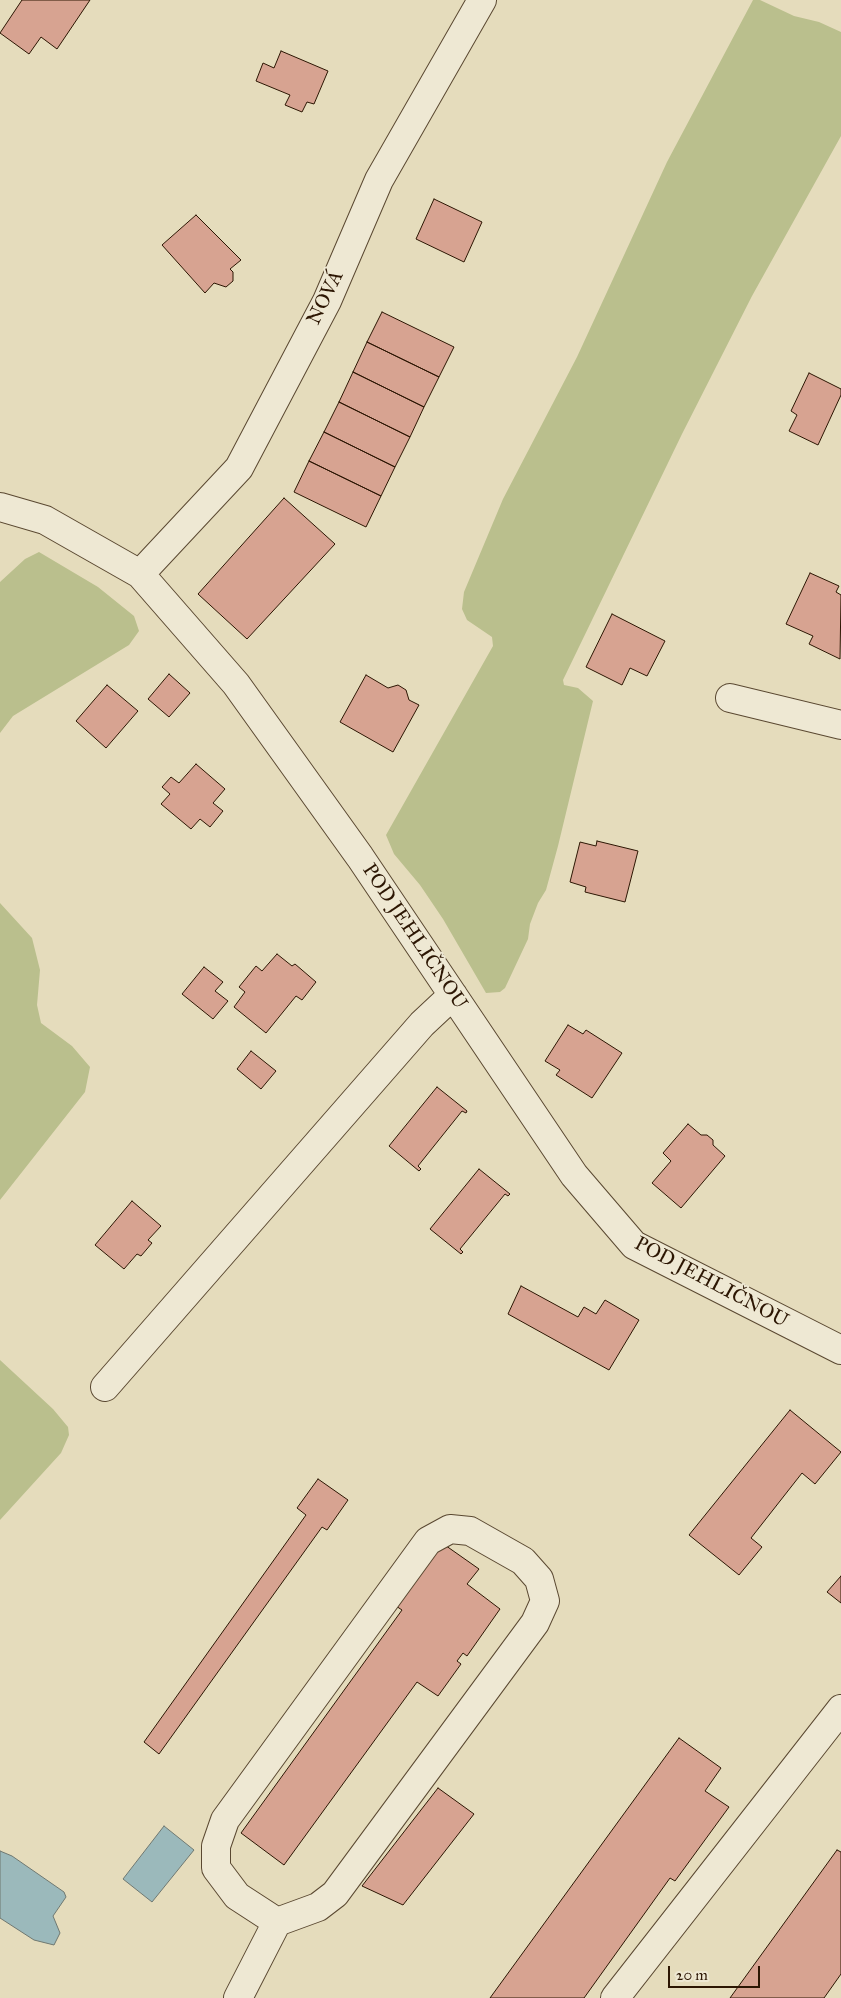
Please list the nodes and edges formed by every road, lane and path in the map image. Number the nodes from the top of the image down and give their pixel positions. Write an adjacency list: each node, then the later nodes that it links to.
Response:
1 (482, 0): 3 (street, NOVÁ)
2 (0, 507): 3 (street, POD JEHLIČNOU)
3 (140, 574): 6 (street, POD JEHLIČNOU)
4 (730, 698): 5 (street)
5 (841, 726)
6 (453, 995): 7 (street, POD JEHLIČNOU); 8 (street)
7 (841, 1350)
8 (105, 1387)
9 (841, 1709): 12 (street)
10 (276, 1922): 10 (street); 11 (street)
11 (238, 1998)
12 (615, 1998)

